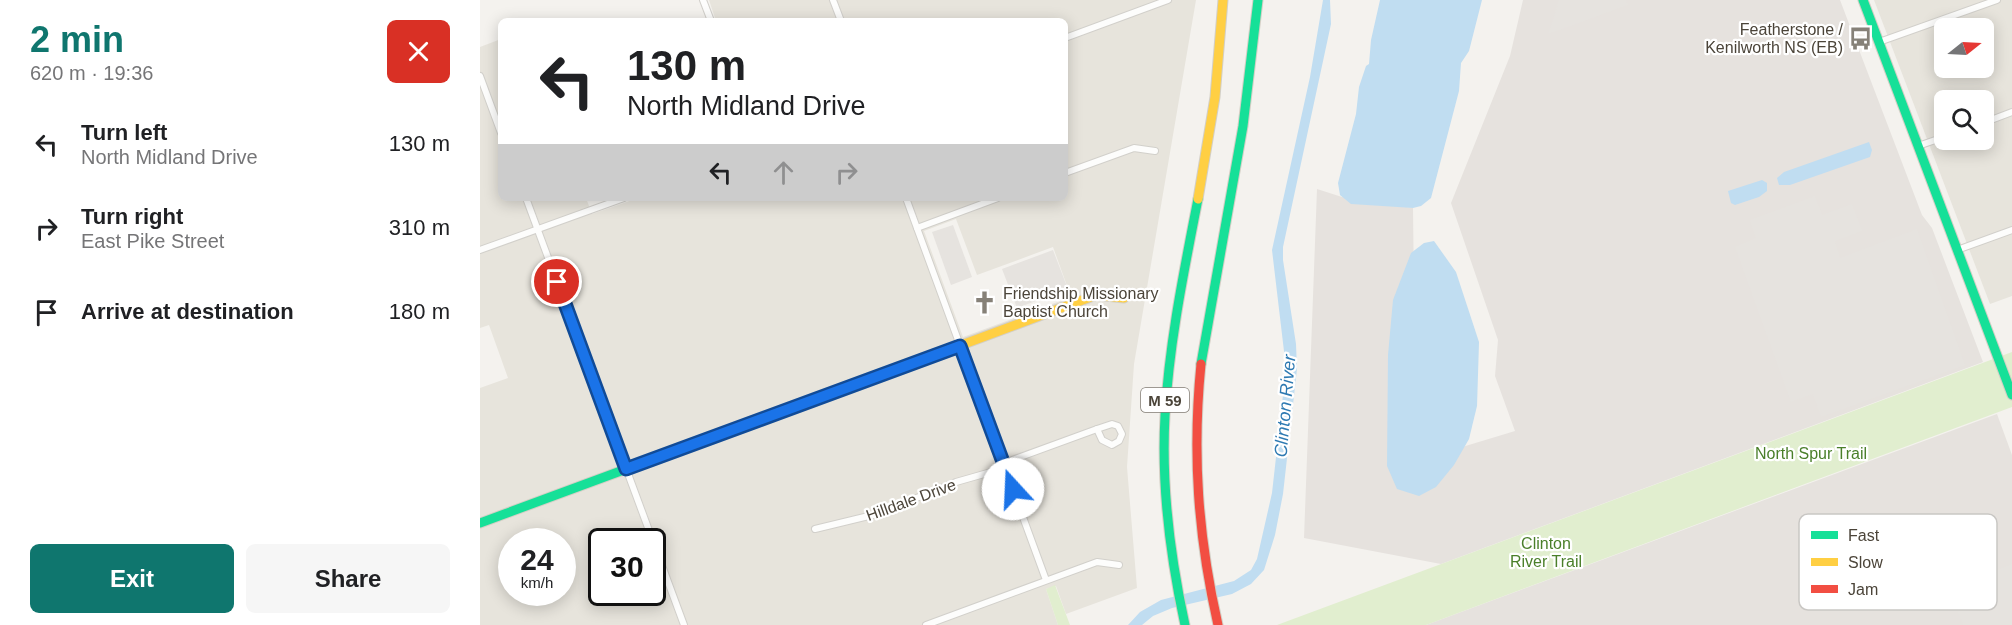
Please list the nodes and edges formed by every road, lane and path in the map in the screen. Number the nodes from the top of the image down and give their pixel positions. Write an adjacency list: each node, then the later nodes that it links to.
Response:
1 (703, 0): 8 (street)
2 (833, 0): 9 (street)
3 (1168, 0): 10 (street)
4 (1222, 0): 39 (main road, M 59)
5 (1256, 0): 42 (main road, M 59)
6 (1863, 0): 11 (main road)
7 (1997, 0): 11 (street)
8 (710, 18)
9 (840, 18)
10 (1068, 37)
11 (1879, 42): 17 (main road)
12 (480, 76): 15 (street)
13 (2012, 112): 14 (street)
14 (1994, 119)
15 (498, 125)
16 (1934, 140): 17 (street)
17 (1918, 146): 28 (main road)
18 (1155, 151): 19 (street)
19 (1068, 172)
20 (527, 201): 25 (street)
21 (616, 201): 25 (street)
22 (907, 201): 24 (street)
23 (990, 201): 24 (street)
24 (917, 228): 30 (street)
25 (538, 229): 27 (street); 34 (street)
26 (2012, 230): 28 (street)
27 (480, 250)
28 (1957, 250): 31 (main road)
29 (1124, 298): 30 (main road)
30 (960, 346): 33 (street); 34 (main road)
31 (2012, 395)
32 (1097, 429): 33 (street, Hilldale Drive)
33 (1004, 466): 36 (street, Hilldale Drive); 38 (street)
34 (626, 469): 35 (main road); 40 (street)
35 (480, 523)
36 (815, 529)
37 (1119, 565): 38 (street)
38 (1047, 580): 41 (street)
39 (1184, 624)
40 (684, 625)
41 (926, 625)
42 (1218, 625)

